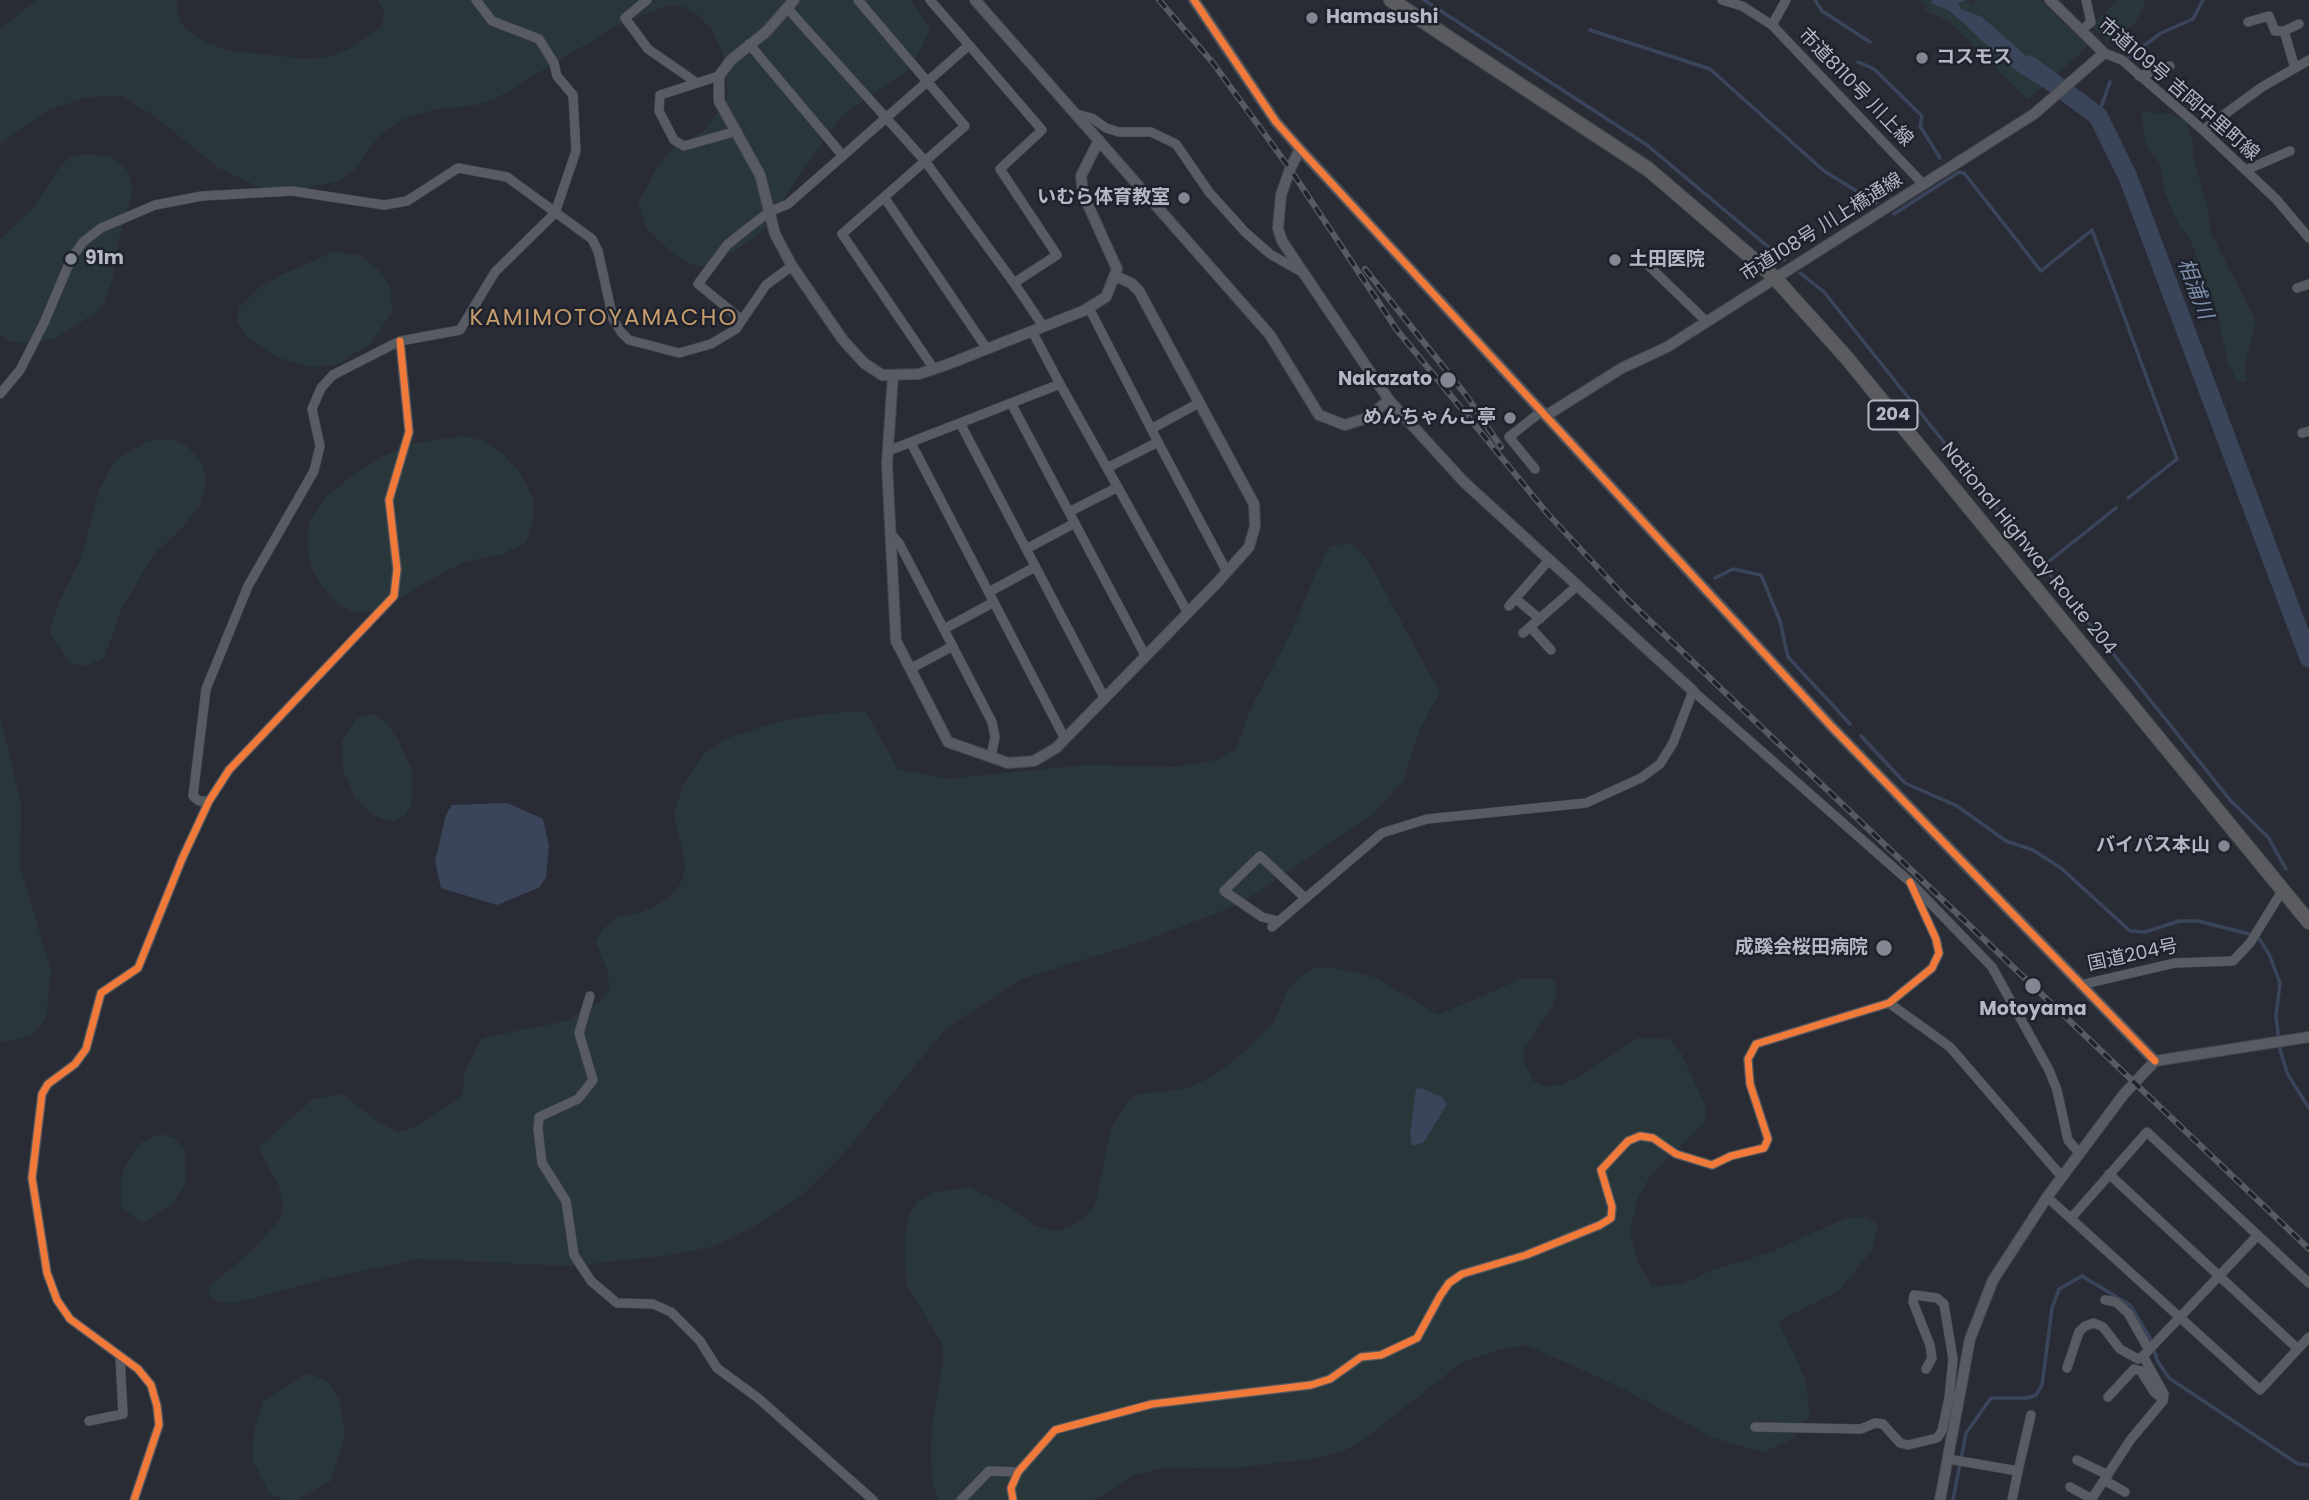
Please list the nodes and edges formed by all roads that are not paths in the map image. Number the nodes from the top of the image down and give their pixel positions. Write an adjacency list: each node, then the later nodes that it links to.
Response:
1 (476, 0): 42 (street)
2 (647, 0): 28 (street)
3 (858, 0): 27 (street)
4 (930, 0): 20 (street)
5 (975, 0): 29 (street)
6 (1194, 0): 34 (street)
7 (1391, 0): 48 (highway, National Highway Route 204 / 204)
8 (1722, 0): 12 (street, 市道8110号 川上線)
9 (1786, 0): 16 (street)
10 (2050, 0): 17 (street, 市道109号 吉岡中里町線)
11 (2086, 0): 17 (street)
12 (1742, 3): 16 (street, 市道8110号 川上線)
13 (791, 4): 19 (street); 30 (street)
14 (2248, 22): 18 (street)
15 (2299, 24): 18 (street)
16 (1772, 25): 39 (street, 市道8110号 川上線)
17 (2082, 30): 21 (street, 市道109号 吉岡中里町線)
18 (2284, 31): 24 (street)
19 (749, 44): 25 (street); 36 (street)
20 (969, 45): 27 (street); 49 (street)
21 (2104, 52): 26 (street, 市道109号 吉岡中里町線); 39 (street, 市道108号 川上橋通線)
22 (2309, 60): 24 (street)
23 (2170, 66): 26 (street)
24 (2295, 68): 31 (street)
25 (719, 76): 28 (street); 32 (street)
26 (2139, 76): 31 (street, 市道109号 吉岡中里町線)
27 (927, 82): 30 (street); 37 (street)
28 (697, 83): 32 (street)
29 (1076, 114): 33 (street); 46 (street)
30 (887, 117): 36 (street); 37 (street)
31 (2203, 130): 38 (street, 市道109号 吉岡中里町線)
32 (737, 131): 41 (street)
33 (1099, 140): 47 (street); 63 (street)
34 (1300, 149): 46 (street); 66 (street)
35 (2291, 151): 38 (street)
36 (843, 156): 41 (street)
37 (925, 161): 40 (street); 49 (street)
38 (2245, 170): 43 (street, 市道109号 吉岡中里町線)
39 (1923, 184): 48 (street, 市道108号 川上橋通線)
40 (884, 197): 58 (street); 59 (street)
41 (769, 212): 44 (street); 53 (street)
42 (555, 213): 53 (street); 57 (street); 62 (street)
43 (2309, 238)
44 (792, 266): 53 (street); 60 (street)
45 (1649, 266): 54 (street)
46 (1300, 271): 63 (street)
47 (1115, 276): 52 (street); 65 (street)
48 (1774, 277): 54 (street, 市道108号 川上橋通線); 98 (highway, National Highway Route 204 / 204)
49 (1014, 283): 55 (street)
50 (2309, 284): 51 (street)
51 (2297, 288)
52 (1088, 308): 55 (street); 68 (street)
53 (742, 320)
54 (1707, 322): 66 (street, 市道108号 川上橋通線)
55 (1043, 326): 56 (street)
56 (1032, 331): 58 (street); 61 (street)
57 (400, 341): 96 (street); 96 (street)
58 (987, 349): 59 (street)
59 (934, 369): 60 (street)
60 (893, 375): 71 (street)
61 (1060, 384): 64 (street); 72 (street)
62 (0, 394)
63 (1389, 400): 79 (street)
64 (1012, 403): 67 (street); 75 (street)
65 (1199, 403): 68 (street); 81 (street)
66 (1544, 413): 73 (street); 101 (street)
67 (960, 423): 70 (street); 78 (street)
68 (1151, 429): 69 (street)
69 (1158, 442): 72 (street); 81 (street)
70 (911, 443): 71 (street); 83 (street)
71 (888, 452): 77 (street)
72 (1107, 468): 74 (street)
73 (1535, 469)
74 (1118, 487): 75 (street); 85 (street)
75 (1069, 512): 76 (street)
76 (1075, 523): 78 (street); 90 (street)
77 (890, 533): 87 (street); 91 (street)
78 (1026, 549): 80 (street)
79 (1549, 560): 82 (street); 86 (street)
80 (1035, 566): 83 (street); 93 (street)
81 (1227, 572): 85 (street)
82 (1577, 586): 86 (street); 92 (street)
83 (989, 592): 84 (street)
84 (994, 602): 87 (street); 94 (street)
85 (1188, 613): 90 (street)
86 (1540, 619): 89 (street)
87 (944, 629): 88 (street)
88 (953, 646): 91 (street); 95 (street)
89 (1551, 650)
90 (1146, 657): 93 (street)
91 (910, 668): 95 (street)
92 (1693, 691): 97 (street); 99 (street)
93 (1105, 699): 94 (street)
94 (1065, 738): 95 (street)
95 (991, 757)
96 (209, 801): 119 (street)
97 (1910, 882): 103 (street); 106 (street)
98 (2282, 891): 100 (highway, National Highway Route 204 / 204); 101 (street, 国道204号)
99 (1304, 897): 99 (street)
100 (2309, 922)
101 (2080, 985): 105 (street)
102 (590, 996): 137 (street)
103 (1889, 1003): 108 (street); 131 (street)
104 (2309, 1037): 105 (street)
105 (2155, 1061): 106 (street)
106 (2079, 1153): 108 (street)
107 (2109, 1174): 110 (street); 111 (street); 112 (street)
108 (2062, 1177): 109 (street)
109 (2047, 1197): 110 (street); 123 (street)
110 (2071, 1217): 115 (street)
111 (2258, 1236): 112 (street); 113 (street)
112 (2220, 1277): 115 (street); 117 (street)
113 (2309, 1283)
114 (2105, 1300): 118 (street)
115 (2182, 1317): 117 (street); 118 (street)
116 (2309, 1337): 117 (street)
117 (2298, 1349)
118 (2149, 1350): 120 (street); 124 (street)
119 (120, 1356): 126 (street); 136 (street)
120 (2067, 1368)
121 (1926, 1369): 123 (street)
122 (2108, 1397): 124 (street)
123 (1954, 1399): 127 (street); 128 (street)
124 (2163, 1399): 132 (street)
125 (2031, 1415): 130 (street)
126 (89, 1421)
127 (1755, 1427)
128 (1951, 1459): 130 (street); 140 (street)
129 (2077, 1460): 132 (street)
130 (2018, 1471): 141 (street)
131 (1018, 1472): 138 (street); 139 (street)
132 (2106, 1477): 134 (street); 135 (street)
133 (2070, 1488): 135 (street)
134 (2125, 1492)
135 (2092, 1499)
136 (134, 1500)
137 (873, 1500)
138 (961, 1500)
139 (1013, 1500)
140 (1940, 1500)
141 (2012, 1500)

